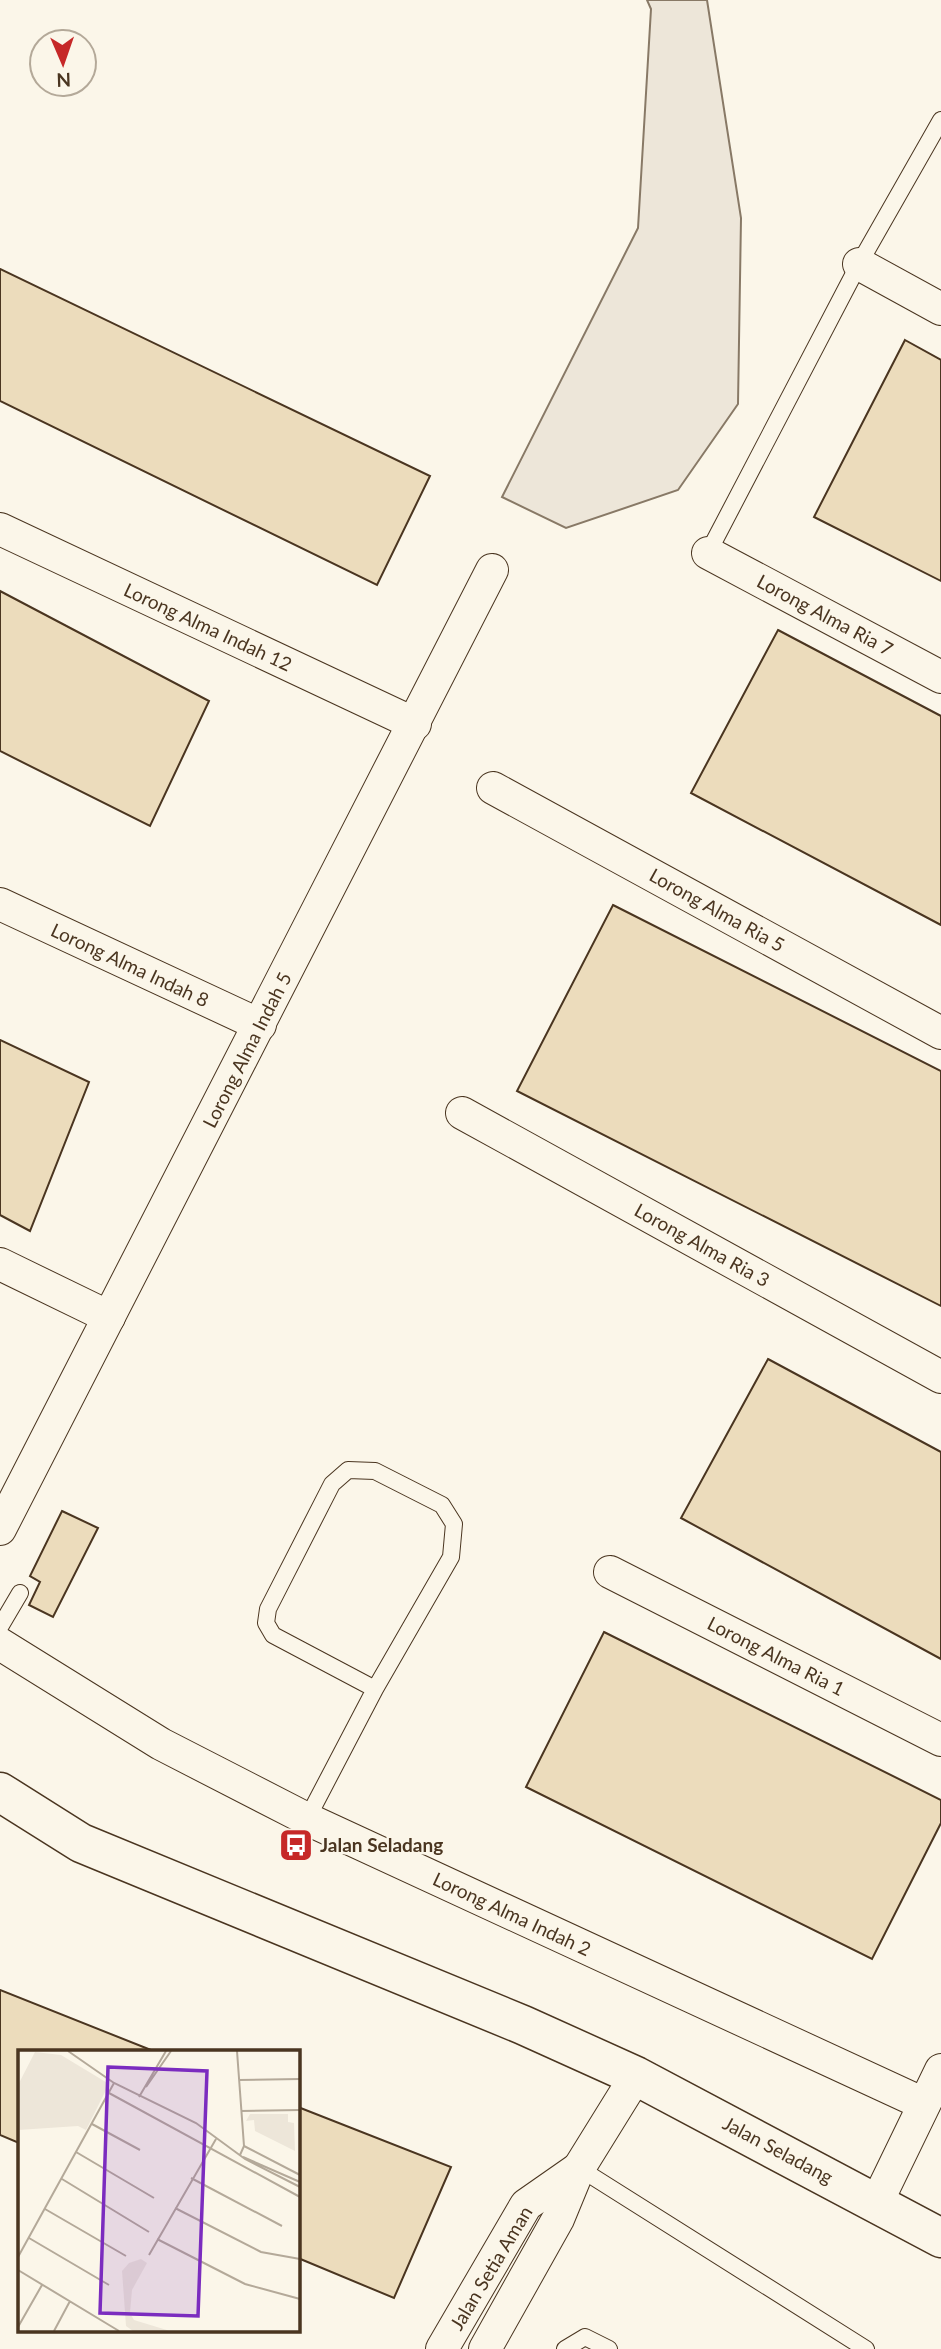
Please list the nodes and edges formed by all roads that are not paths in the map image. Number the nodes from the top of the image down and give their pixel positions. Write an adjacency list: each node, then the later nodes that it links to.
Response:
1 (941, 120): 2 (lane)
2 (859, 264): 3 (street); 5 (lane)
3 (941, 309)
4 (0, 529): 8 (street, Lorong Alma Indah 12)
5 (708, 553): 7 (street, Lorong Alma Ria 7)
6 (492, 570): 8 (street, Lorong Alma Indah 5)
7 (941, 677)
8 (415, 724): 11 (street, Lorong Alma Indah 5)
9 (493, 789): 12 (street, Lorong Alma Ria 5)
10 (0, 904): 11 (street, Lorong Alma Indah 8)
11 (260, 1025): 15 (street, Lorong Alma Indah 5)
12 (941, 1033)
13 (462, 1114): 16 (street, Lorong Alma Ria 3)
14 (0, 1264): 15 (street)
15 (109, 1317): 17 (street, Lorong Alma Indah 5)
16 (941, 1377)
17 (0, 1529)
18 (610, 1572): 23 (street, Lorong Alma Ria 1)
19 (20, 1593): 20 (lane)
20 (0, 1627)
21 (0, 1644): 25 (street, Lorong Alma Indah 2)
22 (375, 1689): 22 (lane); 25 (lane)
23 (941, 1740)
24 (0, 1792): 27 (street, Jalan Seladang)
25 (307, 1819): 28 (street, Lorong Alma Indah 2)
26 (941, 2070): 28 (street)
27 (636, 2076): 29 (street, Jalan Setia Aman); 30 (street, Jalan Seladang)
28 (924, 2104): 30 (street)
29 (579, 2168): 32 (street, Jalan Setia Aman); 33 (street, Jalan Setia Aman); 36 (lane)
30 (877, 2202): 31 (street, Jalan Seladang)
31 (941, 2238)
32 (442, 2349)
33 (485, 2349)
34 (565, 2349): 35 (lane)
35 (609, 2349)
36 (866, 2349)

